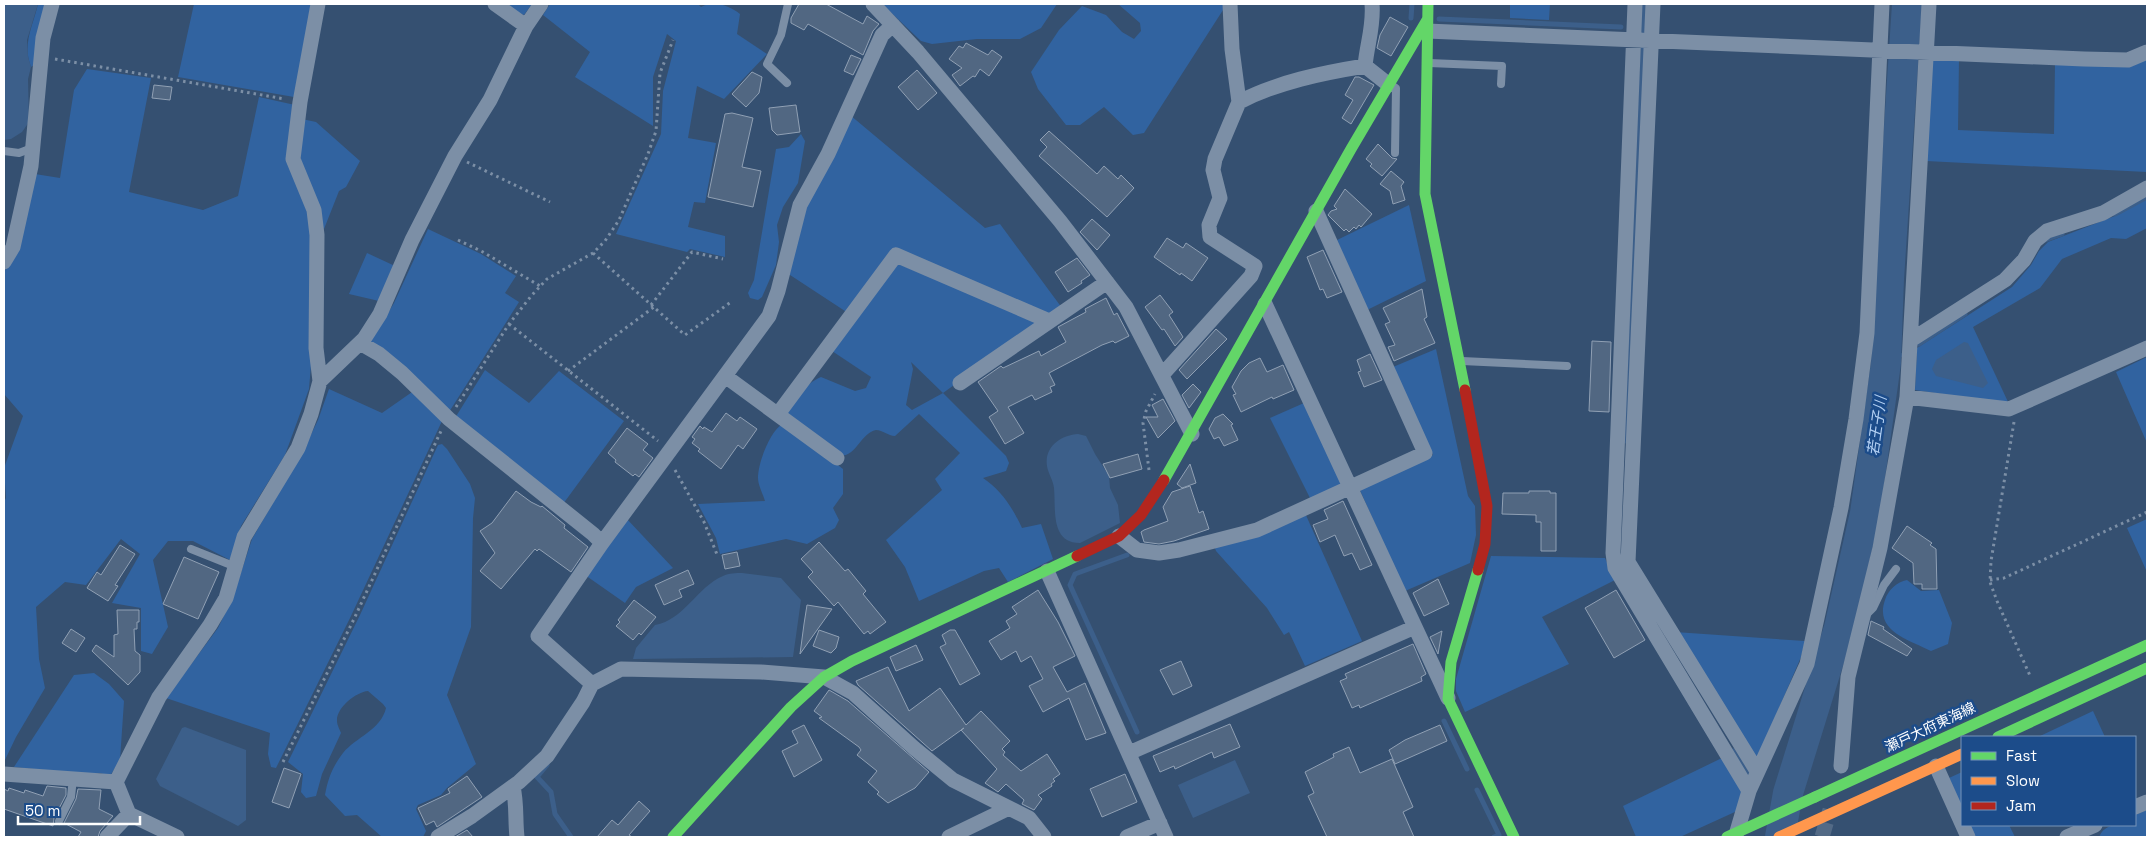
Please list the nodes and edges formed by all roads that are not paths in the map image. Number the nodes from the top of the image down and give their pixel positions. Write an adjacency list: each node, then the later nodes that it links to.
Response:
1 (52, 4): 28 (street)
2 (318, 4): 44 (street)
3 (495, 4): 15 (street)
4 (540, 4): 15 (street)
5 (788, 4): 24 (lane)
6 (1230, 4): 27 (street)
7 (1372, 4): 23 (street)
8 (1428, 4): 16 (street)
9 (1635, 4): 17 (street)
10 (1654, 4): 18 (street)
11 (1882, 4): 19 (street)
12 (1929, 4): 21 (street)
13 (871, 5): 14 (street)
14 (893, 25): 34 (street); 42 (street)
15 (526, 26): 38 (street)
16 (1427, 26): 17 (street); 22 (street); 26 (street)
17 (1633, 40): 18 (street); 74 (street)
18 (1652, 40): 19 (street); 69 (street)
19 (1880, 50): 21 (street); 69 (street)
20 (2147, 52): 21 (street)
21 (1927, 53): 37 (street)
22 (1426, 62): 25 (lane); 40 (street)
23 (1365, 66): 26 (street); 27 (street)
24 (787, 83)
25 (1501, 84)
26 (1389, 85): 30 (lane); 32 (street)
27 (1239, 102): 43 (street)
28 (32, 148): 29 (lane); 33 (street)
29 (4, 151)
30 (1395, 153)
31 (2147, 188): 37 (street)
32 (1316, 211): 35 (street); 50 (street)
33 (4, 262)
34 (1107, 282): 36 (street); 43 (street)
35 (1266, 304): 48 (street); 50 (street)
36 (1049, 321): 45 (street); 47 (street)
37 (1911, 340): 46 (street)
38 (360, 342): 44 (street); 52 (street)
39 (2147, 348): 46 (street)
40 (1460, 361): 41 (lane); 63 (street)
41 (1567, 366)
42 (725, 376): 47 (street); 52 (street)
43 (1163, 377): 48 (street)
44 (320, 381): 54 (street)
45 (960, 383)
46 (1907, 397): 57 (street)
47 (778, 414): 49 (street)
48 (1192, 434): 51 (street)
49 (837, 458)
50 (1350, 487): 51 (street); 58 (street)
51 (1119, 536): 56 (street)
52 (602, 544): 62 (street)
53 (191, 549): 54 (lane)
54 (236, 567): 72 (street)
55 (1896, 570): 57 (lane)
56 (1047, 571): 61 (street); 65 (street)
57 (1862, 618): 67 (street)
58 (1415, 627): 63 (street); 65 (street)
59 (2147, 645): 91 (street, 瀬戸大府東海線, bridge)
60 (2147, 668): 64 (street)
61 (824, 677): 62 (street); 75 (street); 85 (street)
62 (592, 684): 73 (street)
63 (1448, 699): 90 (street)
64 (2000, 736)
65 (1129, 753): 79 (street)
66 (1961, 754): 68 (street)
67 (1841, 766)
68 (1936, 766): 78 (street); 93 (street)
69 (1757, 771): 74 (street)
70 (4, 774): 71 (street)
71 (73, 778): 72 (street); 77 (lane)
72 (116, 782): 76 (street)
73 (513, 787): 83 (street); 84 (street)
74 (1749, 791): 92 (street)
75 (1010, 808): 86 (street); 87 (street)
76 (129, 814): 81 (street); 82 (street)
77 (59, 821)
78 (1961, 821)
79 (1160, 823): 88 (street); 89 (street)
80 (2093, 826): 94 (street)
81 (107, 837)
82 (178, 837)
83 (438, 837)
84 (517, 837)
85 (673, 837)
86 (949, 837)
87 (1044, 837)
88 (1127, 837)
89 (1166, 837)
90 (1514, 837)
91 (1726, 837)
92 (1736, 837)
93 (1779, 837)
94 (2067, 837)

